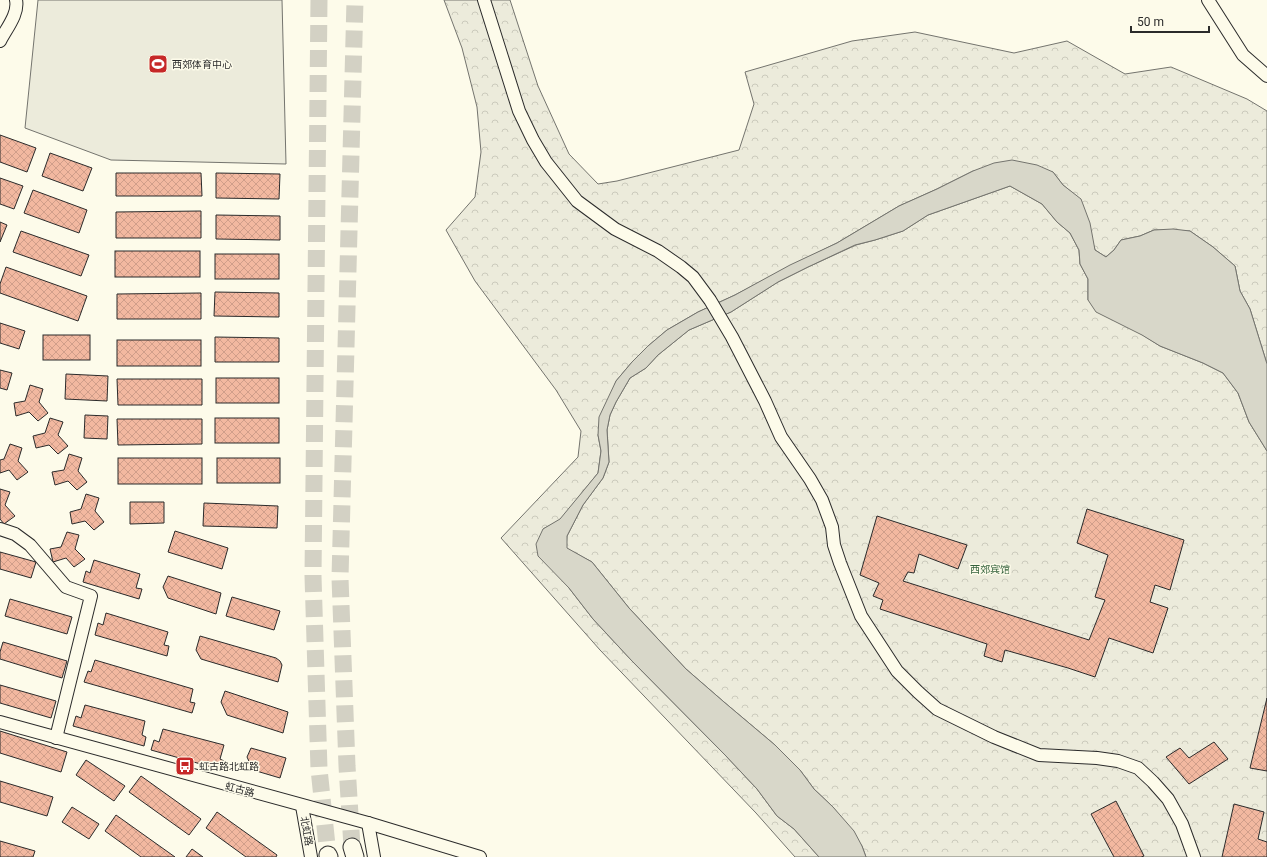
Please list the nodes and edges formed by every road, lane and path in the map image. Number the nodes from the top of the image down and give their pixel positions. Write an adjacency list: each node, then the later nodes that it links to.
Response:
1 (16, 0): 4 (street)
2 (484, 0): 14 (street)
3 (1208, 0): 5 (street)
4 (0, 41)
5 (1267, 76)
6 (0, 529): 8 (street)
7 (0, 722): 8 (street, 虹古路)
8 (56, 738): 9 (street, 虹古路)
9 (302, 806): 10 (street, 虹古路); 11 (street, 北虹路)
10 (368, 823): 12 (street); 13 (street, 虹古路)
11 (311, 857)
12 (374, 857)
13 (480, 857)
14 (1194, 857)

